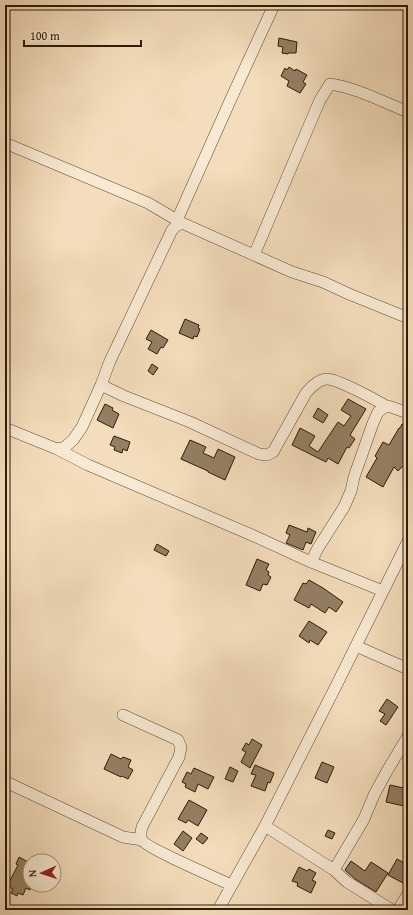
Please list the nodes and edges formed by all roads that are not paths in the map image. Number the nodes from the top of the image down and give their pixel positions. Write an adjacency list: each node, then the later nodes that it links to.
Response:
1 (274, 5): 4 (street)
2 (408, 112): 5 (street)
3 (5, 143): 4 (street)
4 (180, 222): 5 (street); 7 (street)
5 (254, 255): 6 (street)
6 (408, 318)
7 (101, 385): 8 (street); 11 (street)
8 (386, 406): 9 (street); 13 (street)
9 (408, 413)
10 (5, 428): 11 (street)
11 (57, 449): 13 (street)
12 (408, 541): 14 (street)
13 (311, 562): 14 (street)
14 (383, 591): 15 (street)
15 (356, 646): 16 (street); 20 (street)
16 (408, 670)
17 (123, 715): 21 (street)
18 (408, 736): 22 (street)
19 (5, 783): 21 (street)
20 (266, 826): 22 (street); 23 (street)
21 (142, 840): 23 (street)
22 (334, 870): 26 (street)
23 (231, 885): 25 (street)
24 (408, 894): 27 (street)
25 (218, 910)
26 (392, 910)
27 (398, 910)

